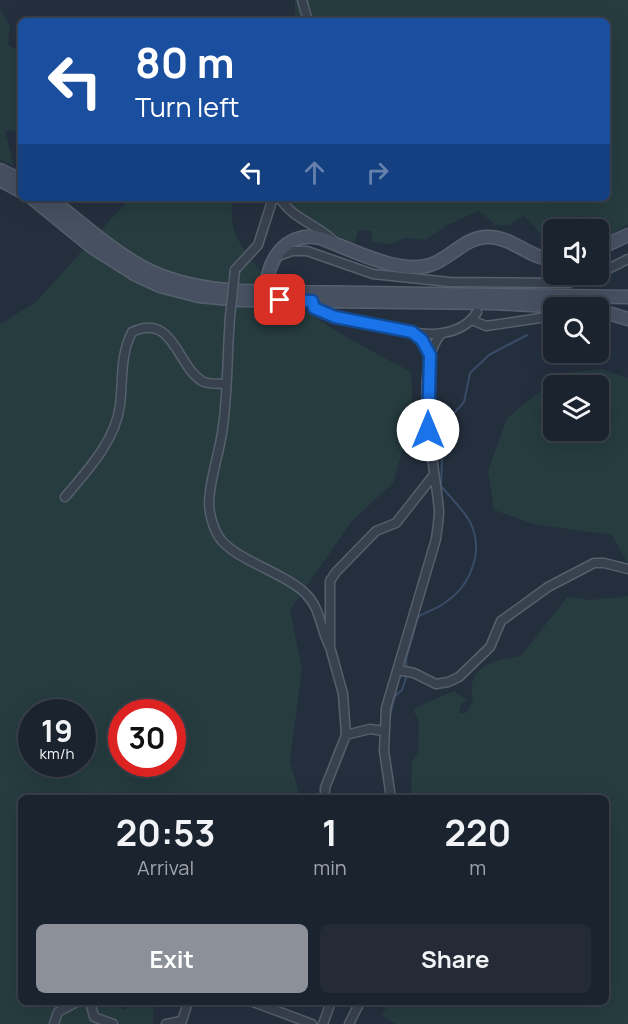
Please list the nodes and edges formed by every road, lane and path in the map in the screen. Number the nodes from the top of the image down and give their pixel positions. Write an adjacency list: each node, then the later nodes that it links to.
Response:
1 (302, 0): 2 (street)
2 (307, 18)
3 (0, 170): 4 (street)
4 (15, 181)
5 (36, 201): 17 (street)
6 (53, 201): 17 (street)
7 (272, 201): 29 (street, bridge)
8 (282, 201): 10 (street)
9 (628, 235): 11 (street)
10 (337, 244): 12 (street); 13 (street)
11 (609, 244)
12 (274, 256): 16 (street); 17 (street)
13 (543, 258)
14 (628, 259): 15 (street)
15 (609, 268)
16 (543, 284)
17 (266, 295): 18 (street); 19 (street)
18 (628, 297)
19 (312, 301): 20 (street); 26 (street)
20 (543, 306)
21 (477, 312): 25 (street)
22 (609, 313): 24 (street)
23 (543, 318): 25 (street)
24 (628, 319)
25 (472, 320): 27 (street)
26 (412, 332): 27 (street); 28 (street)
27 (441, 334): 28 (street)
28 (430, 355): 30 (street)
29 (225, 384): 31 (street); 33 (street)
30 (433, 476): 33 (street); 34 (street)
31 (65, 497)
32 (628, 570): 34 (street)
33 (330, 646): 36 (street)
34 (404, 671): 35 (street)
35 (384, 731): 36 (street); 38 (street)
36 (346, 735): 37 (street)
37 (325, 795)
38 (391, 795)
39 (71, 1005): 46 (street)
40 (91, 1005): 47 (street)
41 (187, 1005): 45 (street)
42 (261, 1005): 49 (street)
43 (330, 1005): 50 (street)
44 (358, 1005): 51 (street)
45 (181, 1022): 48 (street)
46 (54, 1024)
47 (113, 1024)
48 (166, 1024)
49 (312, 1024)
50 (323, 1024)
51 (349, 1024)

